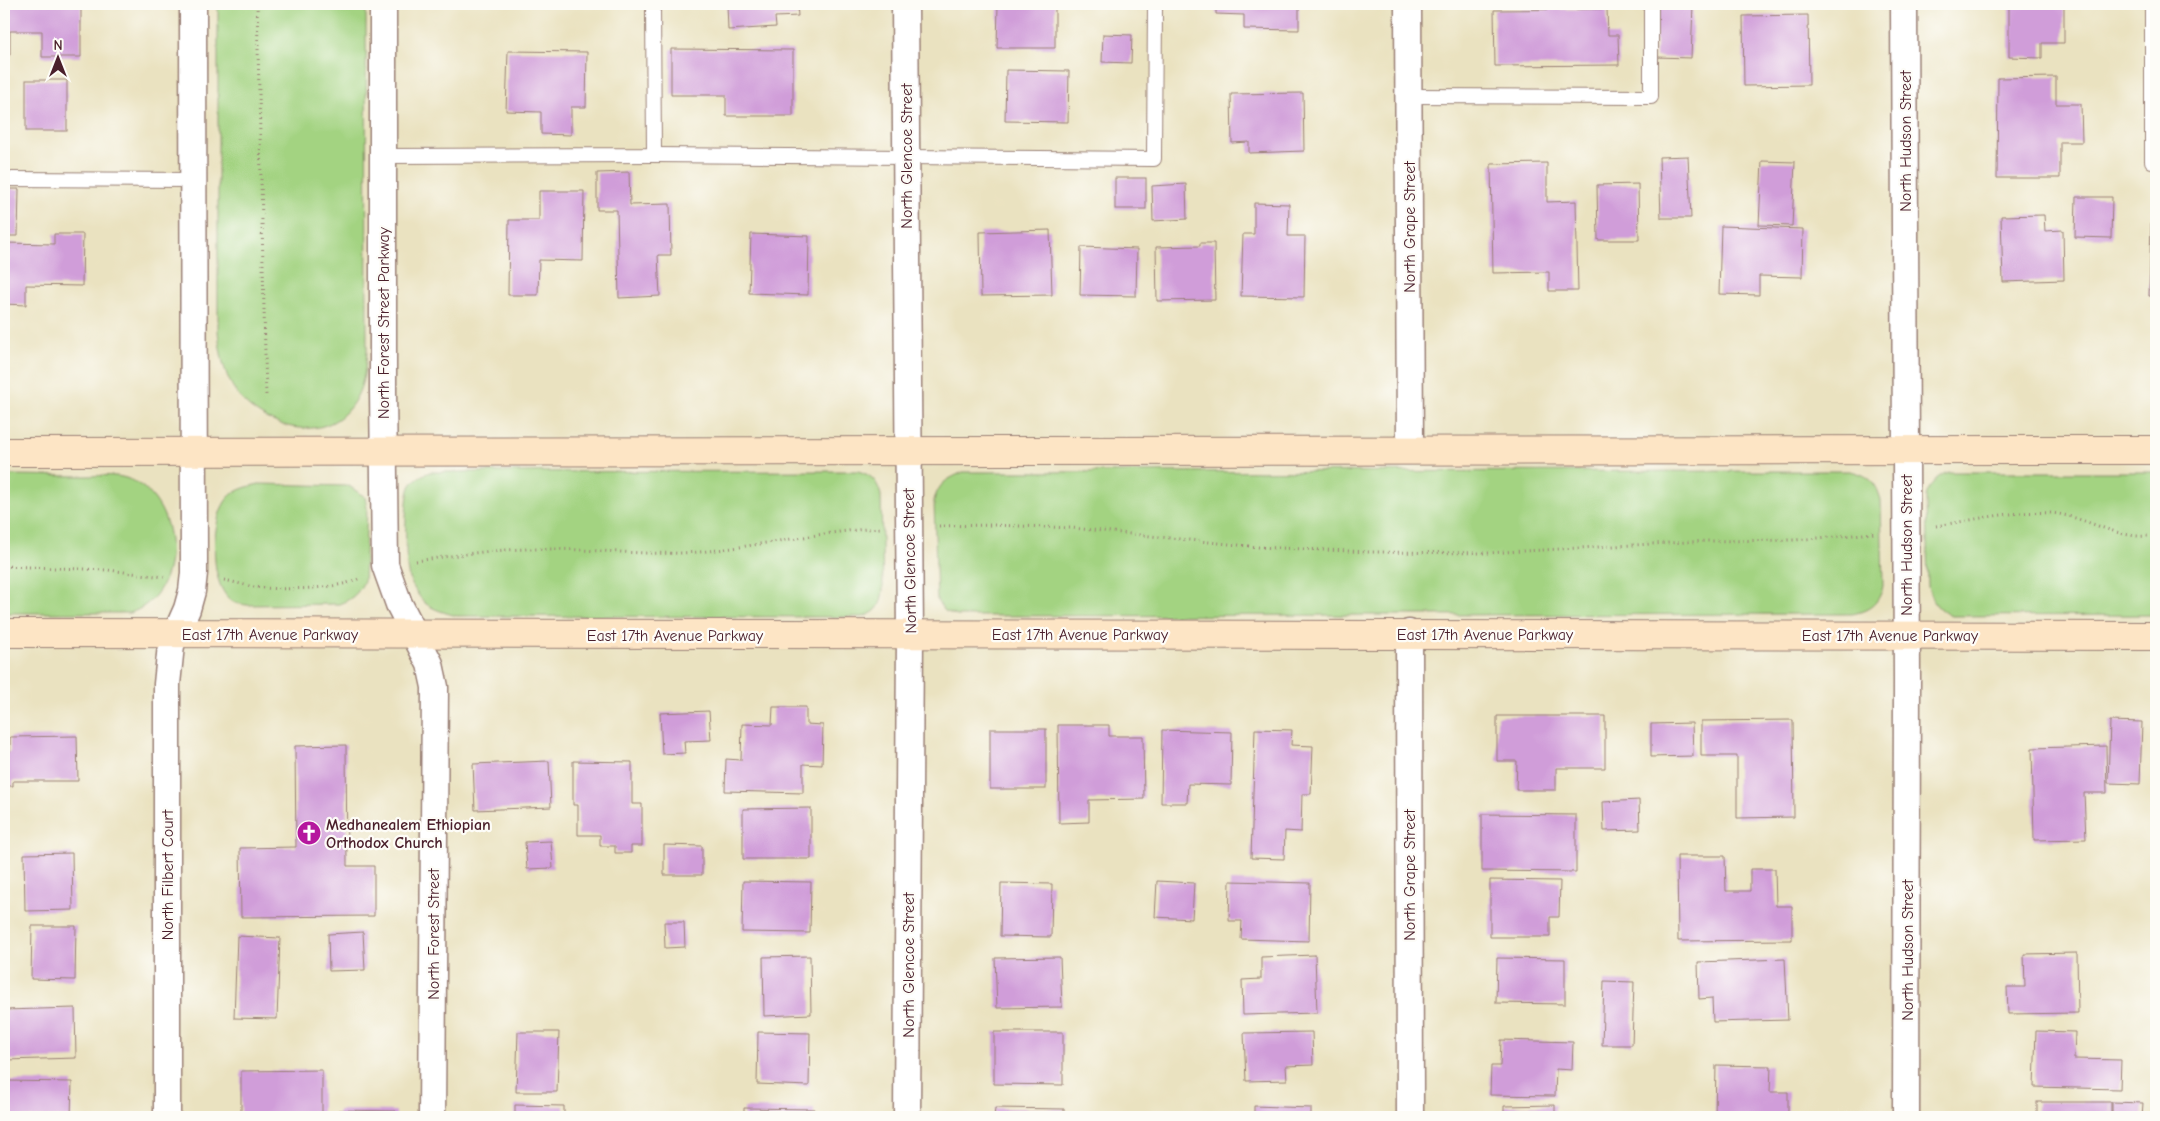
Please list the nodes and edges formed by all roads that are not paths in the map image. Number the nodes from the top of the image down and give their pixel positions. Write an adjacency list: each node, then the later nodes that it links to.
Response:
1 (192, 4): 16 (street)
2 (383, 4): 12 (street, North Forest Street Parkway)
3 (654, 4): 11 (lane)
4 (905, 4): 13 (street, North Glencoe Street)
5 (1155, 4): 13 (lane)
6 (1408, 4): 10 (street, North Grape Street)
7 (1651, 4): 10 (lane)
8 (1904, 4): 17 (street, North Hudson Street)
9 (2152, 4): 14 (lane)
10 (1409, 96): 18 (street, North Grape Street)
11 (654, 155): 12 (lane); 13 (lane)
12 (383, 156): 22 (street, North Forest Street Parkway)
13 (906, 157): 23 (street, North Glencoe Street)
14 (2156, 161)
15 (4, 179): 16 (lane)
16 (192, 180): 21 (street)
17 (1906, 449): 18 (main road); 19 (main road); 29 (street, North Hudson Street)
18 (1410, 450): 23 (main road)
19 (2156, 450)
20 (4, 452): 21 (main road)
21 (193, 452): 22 (main road); 25 (street, North Filbert Court)
22 (384, 452): 23 (main road); 27 (street, North Forest Street Parkway)
23 (908, 452): 28 (street, North Glencoe Street)
24 (4, 633): 25 (main road, East 17th Avenue Parkway)
25 (175, 633): 27 (main road, East 17th Avenue Parkway); 31 (street, North Filbert Court)
26 (1409, 633): 28 (main road, East 17th Avenue Parkway); 29 (main road, East 17th Avenue Parkway); 34 (street, North Grape Street)
27 (416, 634): 28 (main road, East 17th Avenue Parkway); 32 (street, North Forest Street)
28 (910, 635): 33 (street, North Glencoe Street)
29 (1907, 636): 30 (main road, East 17th Avenue Parkway); 35 (street, North Hudson Street)
30 (2156, 636)
31 (166, 1117)
32 (432, 1117)
33 (907, 1117)
34 (1410, 1117)
35 (1906, 1117)

